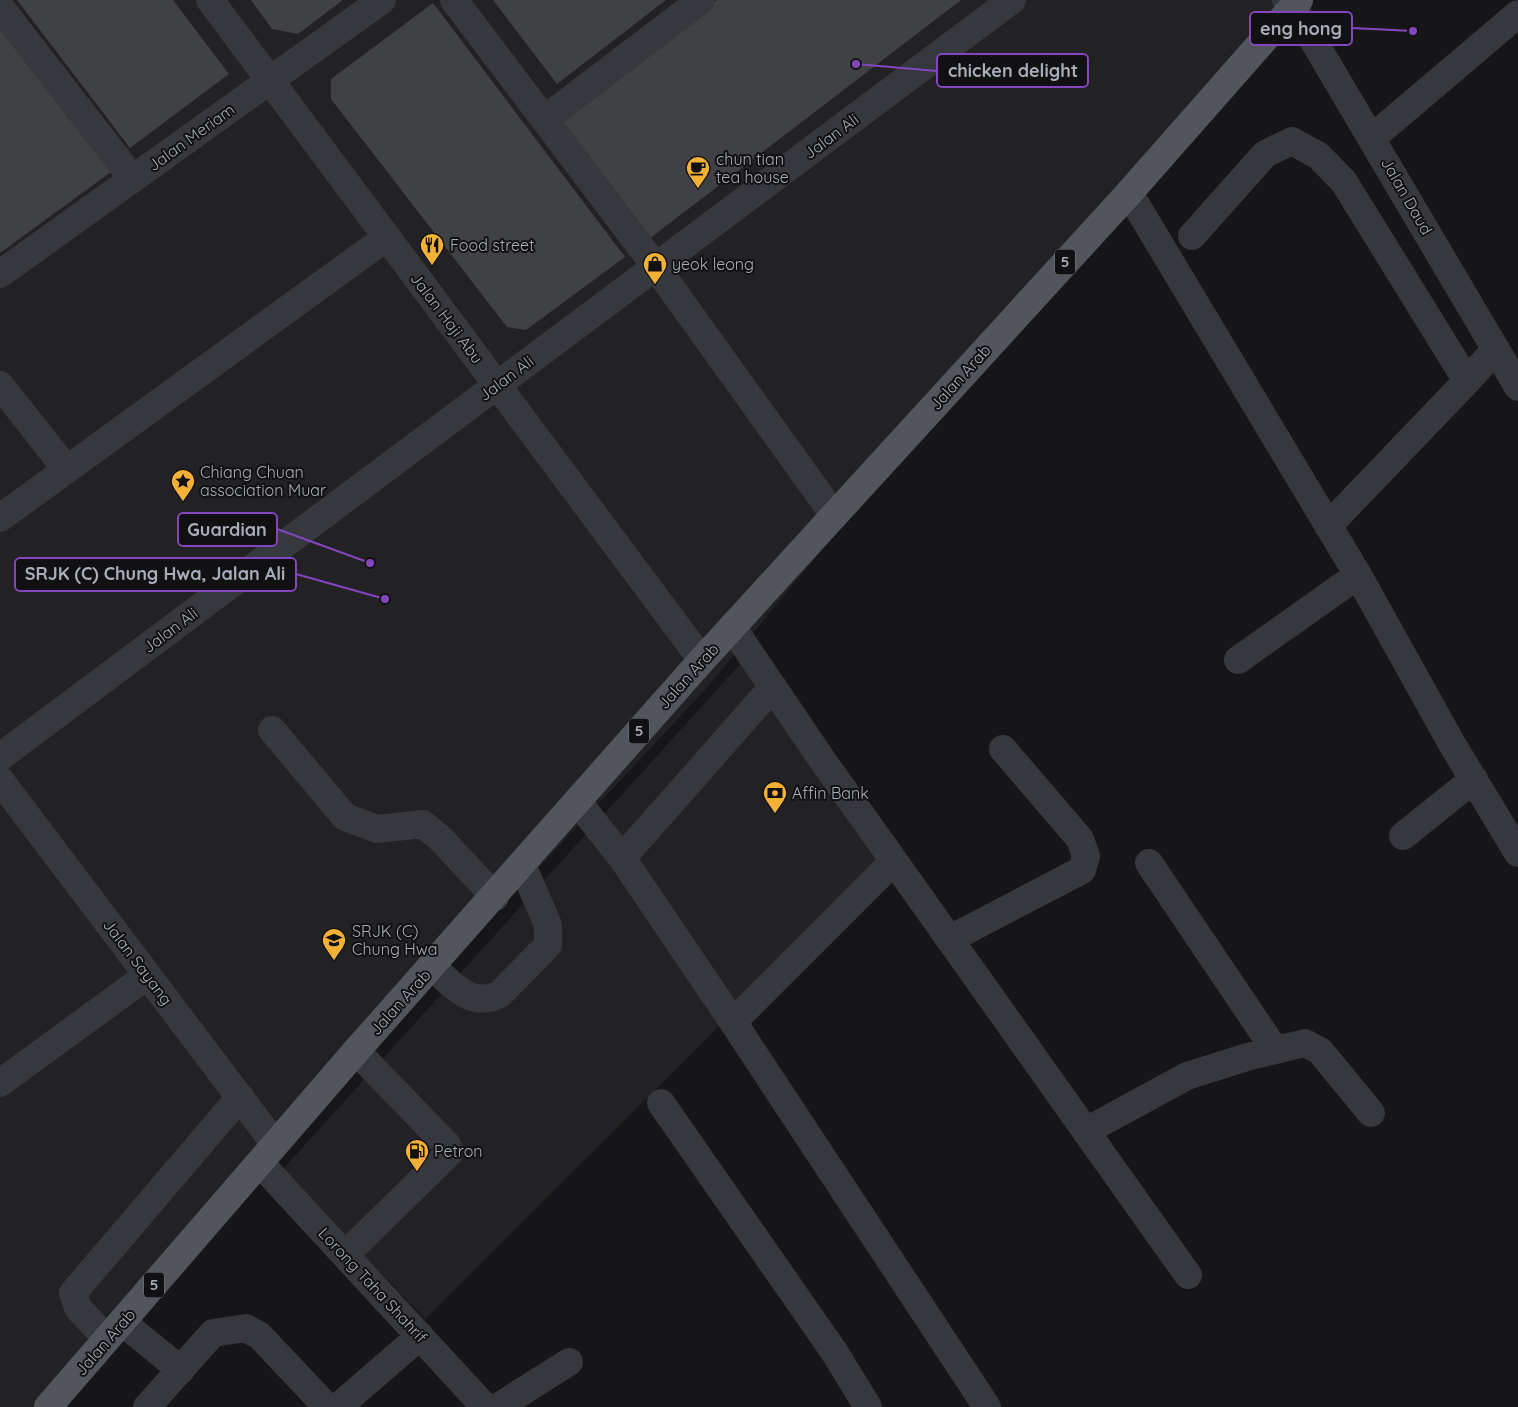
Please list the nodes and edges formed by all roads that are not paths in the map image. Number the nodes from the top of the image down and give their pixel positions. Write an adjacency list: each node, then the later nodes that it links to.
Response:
1 (210, 0): 9 (street, Jalan Haji Abu)
2 (382, 0): 9 (street, Jalan Meriam)
3 (454, 0): 10 (street)
4 (701, 0): 10 (street)
5 (1012, 0): 16 (street, Jalan Ali)
6 (1293, 2): 11 (street, Jalan Daud); 13 (main road, Jalan Arab / 5)
7 (0, 7): 12 (street)
8 (1518, 14): 11 (street)
9 (270, 80): 12 (street, Jalan Meriam); 15 (street, Jalan Haji Abu)
10 (545, 119): 16 (street)
11 (1373, 137): 18 (street, Jalan Daud)
12 (133, 179): 17 (street, Jalan Meriam)
13 (1129, 193): 24 (main road, Jalan Arab / 5); 26 (street)
14 (1192, 236): 19 (street)
15 (387, 237): 21 (street, Jalan Haji Abu); 23 (street)
16 (656, 267): 21 (street, Jalan Ali); 24 (street)
17 (0, 274)
18 (1496, 349): 19 (street); 22 (street, Jalan Daud)
19 (1467, 381): 26 (street)
20 (0, 385): 23 (street)
21 (497, 385): 29 (street, Jalan Haji Abu); 34 (street, Jalan Ali)
22 (1518, 388)
23 (67, 470): 25 (street)
24 (834, 515): 28 (main road, Jalan Arab / 5)
25 (0, 518)
26 (1328, 526): 27 (street)
27 (1358, 575): 30 (street); 35 (street)
28 (732, 627): 29 (main road, Jalan Arab / 5); 31 (street)
29 (702, 660): 37 (main road, Jalan Arab / 5)
30 (1238, 660)
31 (773, 687): 40 (street); 41 (street)
32 (272, 730): 44 (street)
33 (1003, 749): 45 (street)
34 (0, 757)
35 (1474, 779): 38 (street); 39 (street)
36 (0, 780): 47 (street, Jalan Sayang)
37 (577, 801): 40 (street); 43 (main road, Jalan Arab / 5)
38 (1403, 836)
39 (1518, 853)
40 (622, 858): 48 (street)
41 (894, 861): 45 (street); 48 (street)
42 (1149, 863): 49 (street)
43 (522, 865): 44 (main road, Jalan Arab / 5); 46 (street)
44 (495, 896): 46 (main road, Jalan Arab / 5)
45 (950, 939): 55 (street)
46 (432, 967): 50 (main road, Jalan Arab / 5)
47 (148, 975): 51 (street); 52 (street, Jalan Sayang)
48 (733, 1022): 70 (street)
49 (1275, 1050): 54 (street); 55 (street)
50 (356, 1052): 56 (main road, Jalan Arab / 5); 57 (street)
51 (3, 1074)
52 (240, 1097): 56 (street, Jalan Sayang); 59 (street)
53 (661, 1103): 69 (street)
54 (1370, 1113)
55 (1086, 1131): 58 (street)
56 (268, 1153): 57 (street, Lorong Taha Shahrif); 59 (main road, Jalan Arab / 5)
57 (345, 1255): 60 (street, Lorong Taha Shahrif)
58 (1188, 1275)
59 (114, 1331): 62 (street); 63 (main road, Jalan Arab / 5)
60 (420, 1336): 66 (street); 67 (street, Lorong Taha Shahrif)
61 (570, 1362): 68 (street)
62 (181, 1370): 64 (street); 65 (street)
63 (48, 1407)
64 (147, 1407)
65 (327, 1407)
66 (338, 1407)
67 (485, 1407)
68 (498, 1407)
69 (868, 1407)
70 (987, 1407)

